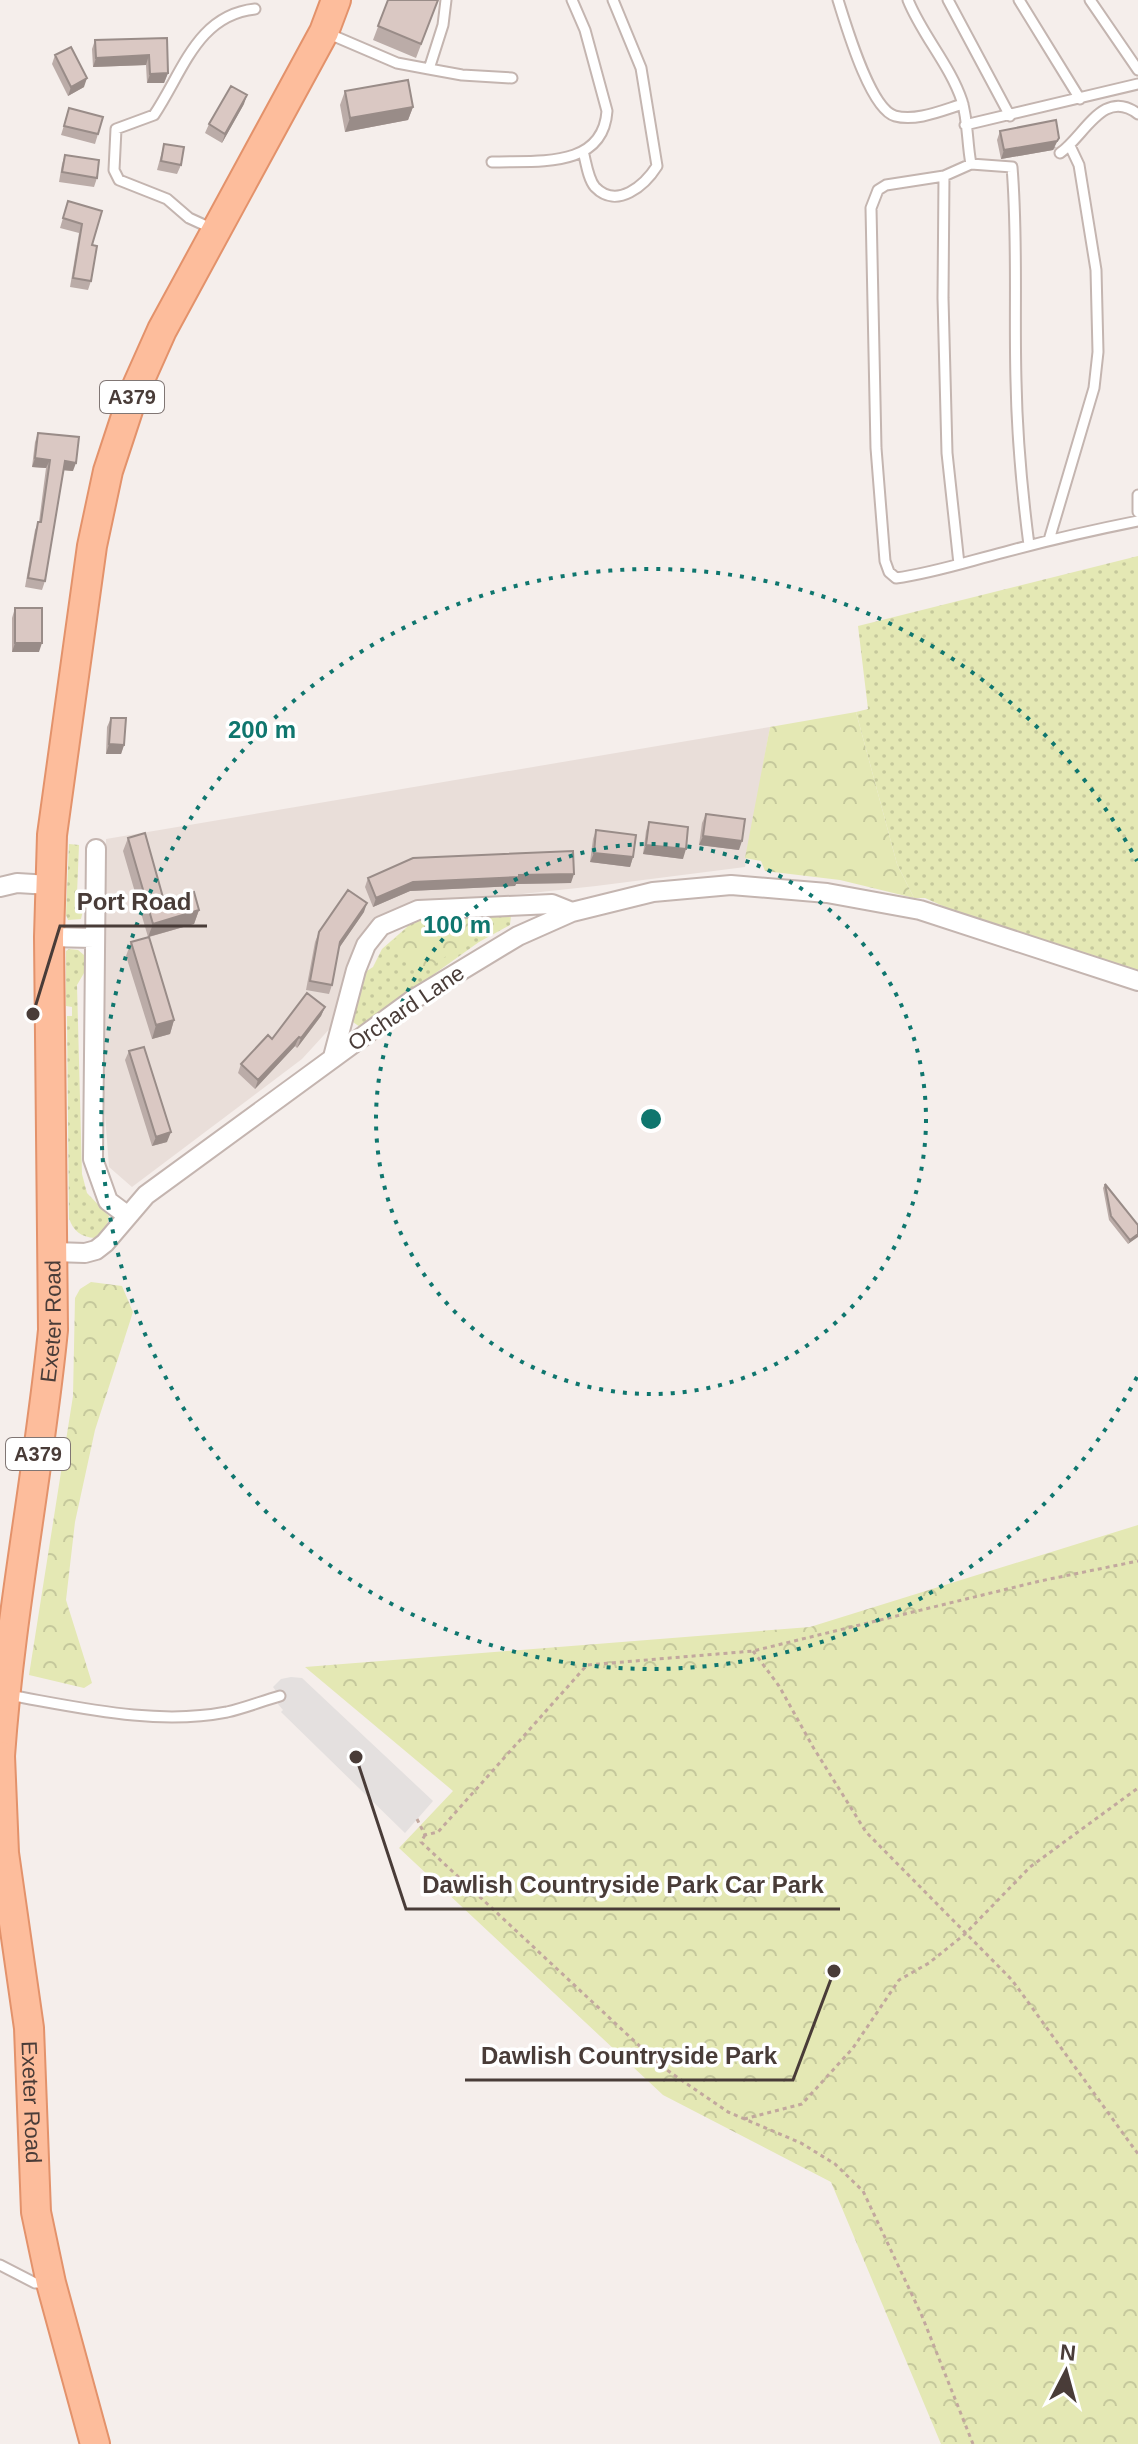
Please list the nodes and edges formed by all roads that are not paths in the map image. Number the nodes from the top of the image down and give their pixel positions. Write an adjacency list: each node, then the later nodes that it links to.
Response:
1 (336, 0): 11 (main road, A379)
2 (446, 0): 12 (lane)
3 (572, 0): 22 (lane)
4 (613, 0): 22 (lane)
5 (838, 0): 17 (lane)
6 (908, 0): 17 (lane)
7 (948, 0): 19 (lane)
8 (1019, 0): 16 (lane)
9 (1090, 0): 13 (lane)
10 (255, 9): 27 (lane)
11 (324, 32): 12 (lane); 27 (main road, A379)
12 (429, 69): 14 (lane)
13 (1138, 70)
14 (512, 78)
15 (1138, 84): 16 (lane)
16 (1080, 99): 19 (lane)
17 (963, 104): 20 (lane)
18 (1138, 114): 21 (lane)
19 (1010, 116): 20 (lane)
20 (965, 125): 25 (lane)
21 (1070, 146): 23 (lane); 31 (lane)
22 (583, 151): 24 (lane)
23 (1060, 153)
24 (492, 162)
25 (971, 164): 26 (lane); 32 (lane)
26 (944, 176): 33 (lane); 33 (lane)
27 (216, 230): 35 (main road, A379)
28 (1138, 495): 29 (lane)
29 (1138, 512)
30 (1138, 521): 31 (lane)
31 (1049, 540): 32 (lane)
32 (1029, 545): 33 (lane)
33 (959, 564)
34 (96, 849): 39 (street)
35 (50, 885): 36 (street); 38 (main road, Exeter Road / A379)
36 (0, 887)
37 (572, 912): 40 (street, Orchard Lane); 41 (street, Orchard Lane); 41 (street)
38 (49, 937): 39 (street); 43 (main road, Exeter Road / A379)
39 (94, 938): 42 (street)
40 (1138, 981)
41 (333, 1057): 42 (street, Orchard Lane)
42 (128, 1216): 43 (street, Orchard Lane)
43 (54, 1252): 44 (main road, Exeter Road / A379)
44 (5, 1656): 45 (main road, Exeter Road / A379)
45 (4, 1694): 46 (lane); 47 (main road, Exeter Road / A379)
46 (280, 1696)
47 (0, 1756): 48 (main road, Exeter Road / A379)
48 (2, 1826): 50 (main road, Exeter Road / A379)
49 (0, 2265): 50 (lane)
50 (51, 2283): 51 (main road, Exeter Road / A379)
51 (95, 2444)

